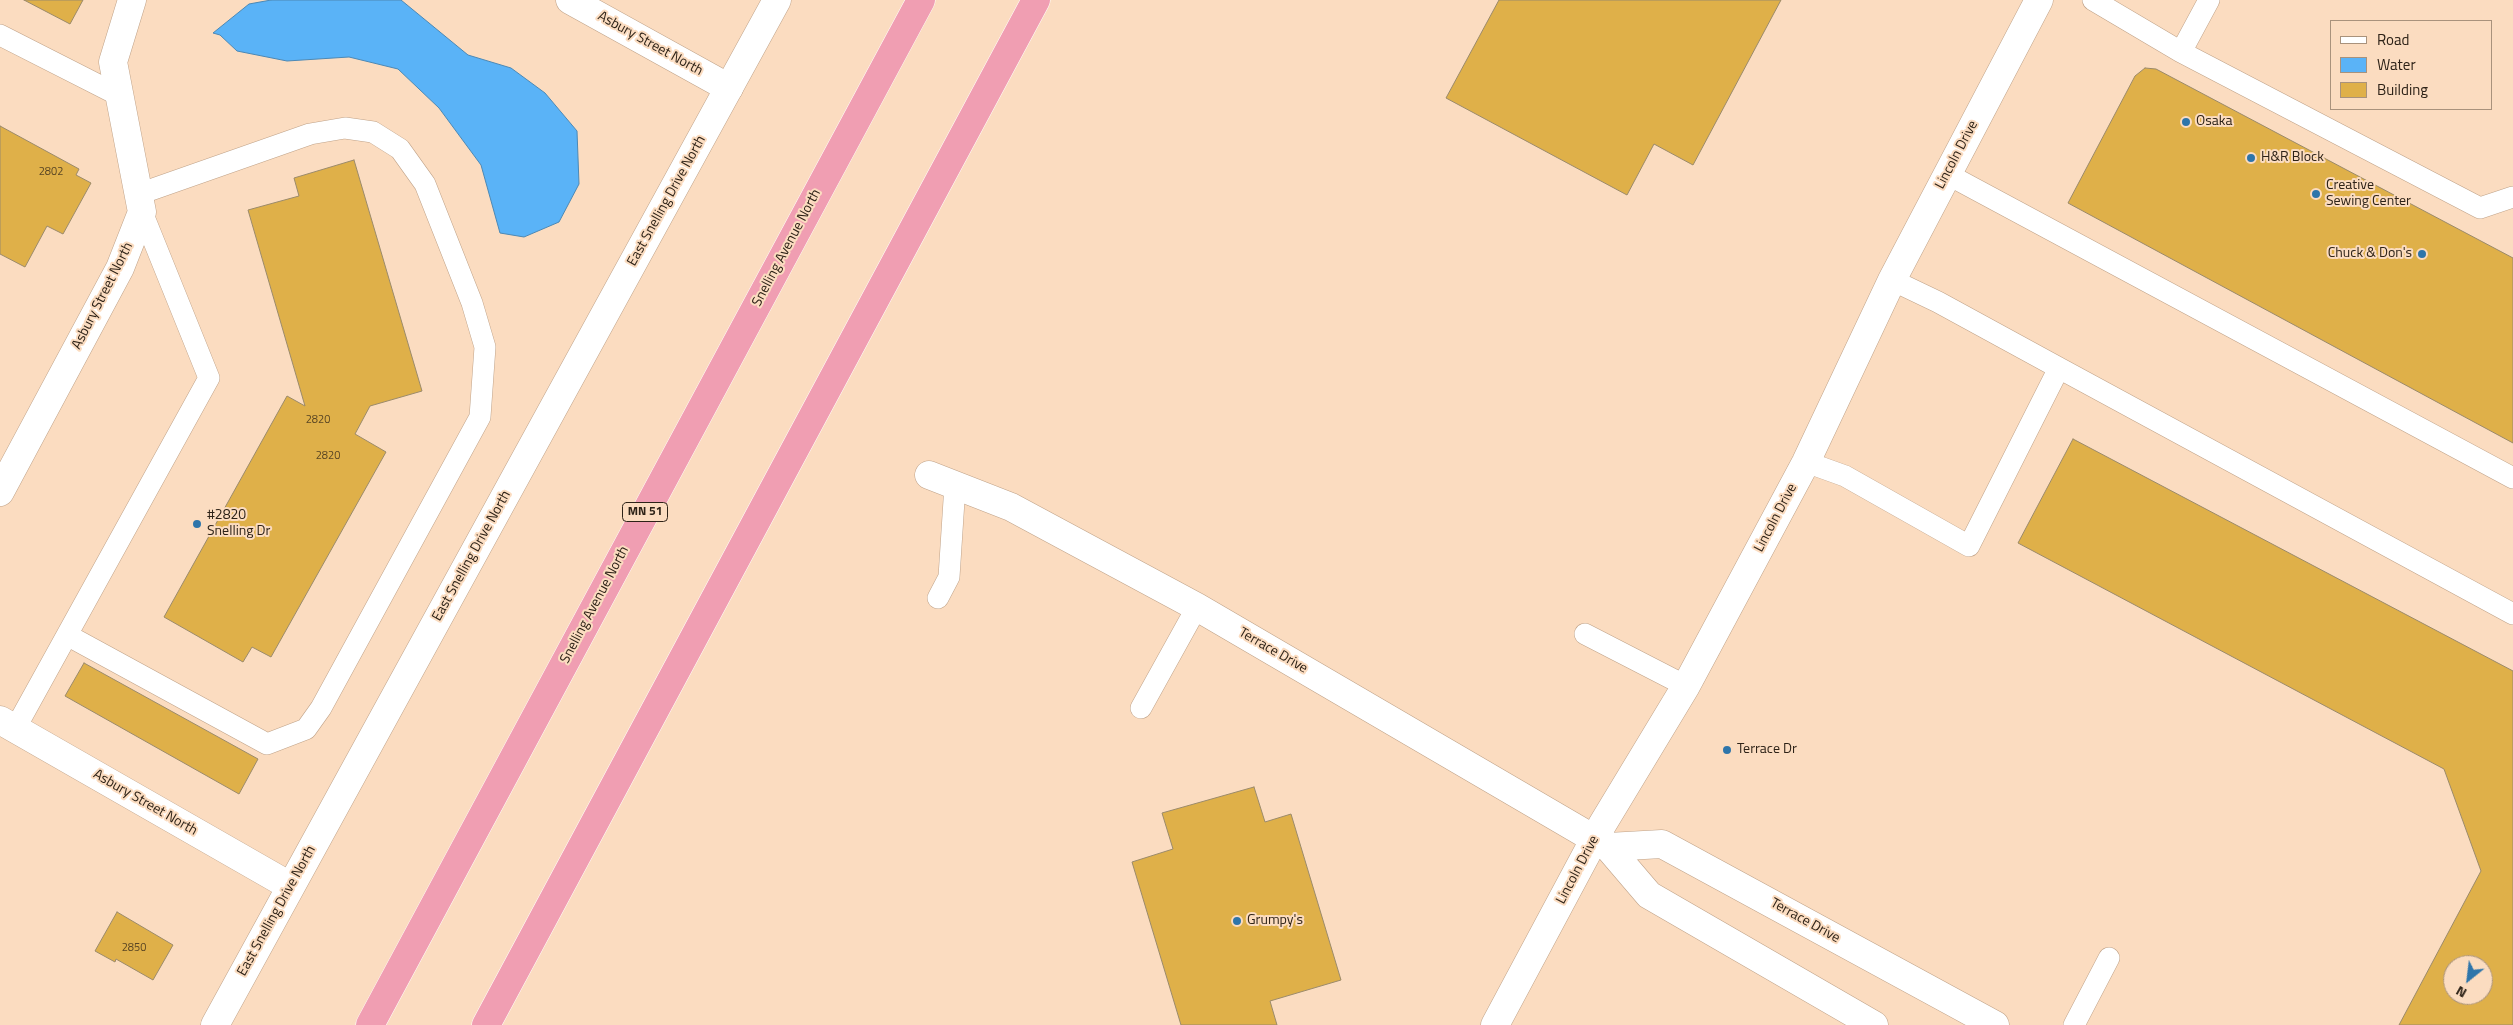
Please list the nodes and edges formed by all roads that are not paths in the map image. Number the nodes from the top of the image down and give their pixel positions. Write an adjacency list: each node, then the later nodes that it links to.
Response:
1 (132, 0): 12 (street)
2 (570, 0): 11 (street, Asbury Street North)
3 (777, 0): 11 (street, East Snelling Drive North)
4 (921, 0): 35 (highway, Snelling Avenue North / MN 51)
5 (1036, 0): 36 (highway)
6 (2039, 0): 13 (street, Lincoln Drive)
7 (2093, 0): 10 (lane)
8 (2209, 0): 10 (lane)
9 (0, 35): 12 (lane)
10 (2181, 52): 14 (lane)
11 (729, 88): 32 (street, East Snelling Drive North)
12 (120, 96): 15 (street)
13 (1947, 174): 16 (street, Lincoln Drive); 20 (lane)
14 (2513, 197)
15 (141, 203): 22 (street, Asbury Street North); 27 (lane); 27 (lane)
16 (1892, 280): 17 (lane); 18 (street, Lincoln Drive)
17 (2059, 368): 18 (lane); 25 (lane)
18 (1806, 462): 28 (street, Lincoln Drive)
19 (929, 475): 21 (street, Terrace Drive)
20 (2513, 478)
21 (955, 485): 23 (lane); 24 (street, Terrace Drive)
22 (0, 492)
23 (938, 598)
24 (1197, 607): 29 (lane); 31 (street, Terrace Drive)
25 (2513, 614)
26 (1585, 634): 28 (lane)
27 (67, 635): 30 (lane)
28 (1686, 686): 31 (street, Lincoln Drive)
29 (1141, 708)
30 (7, 725): 32 (street, Asbury Street North)
31 (1601, 843): 37 (street, Lincoln Drive); 38 (street, Terrace Drive); 39 (street, Terrace Drive)
32 (290, 886): 34 (street, East Snelling Drive North)
33 (2109, 958): 40 (lane)
34 (215, 1025)
35 (370, 1025)
36 (486, 1025)
37 (1494, 1025)
38 (1874, 1025)
39 (1995, 1025)
40 (2074, 1025)

